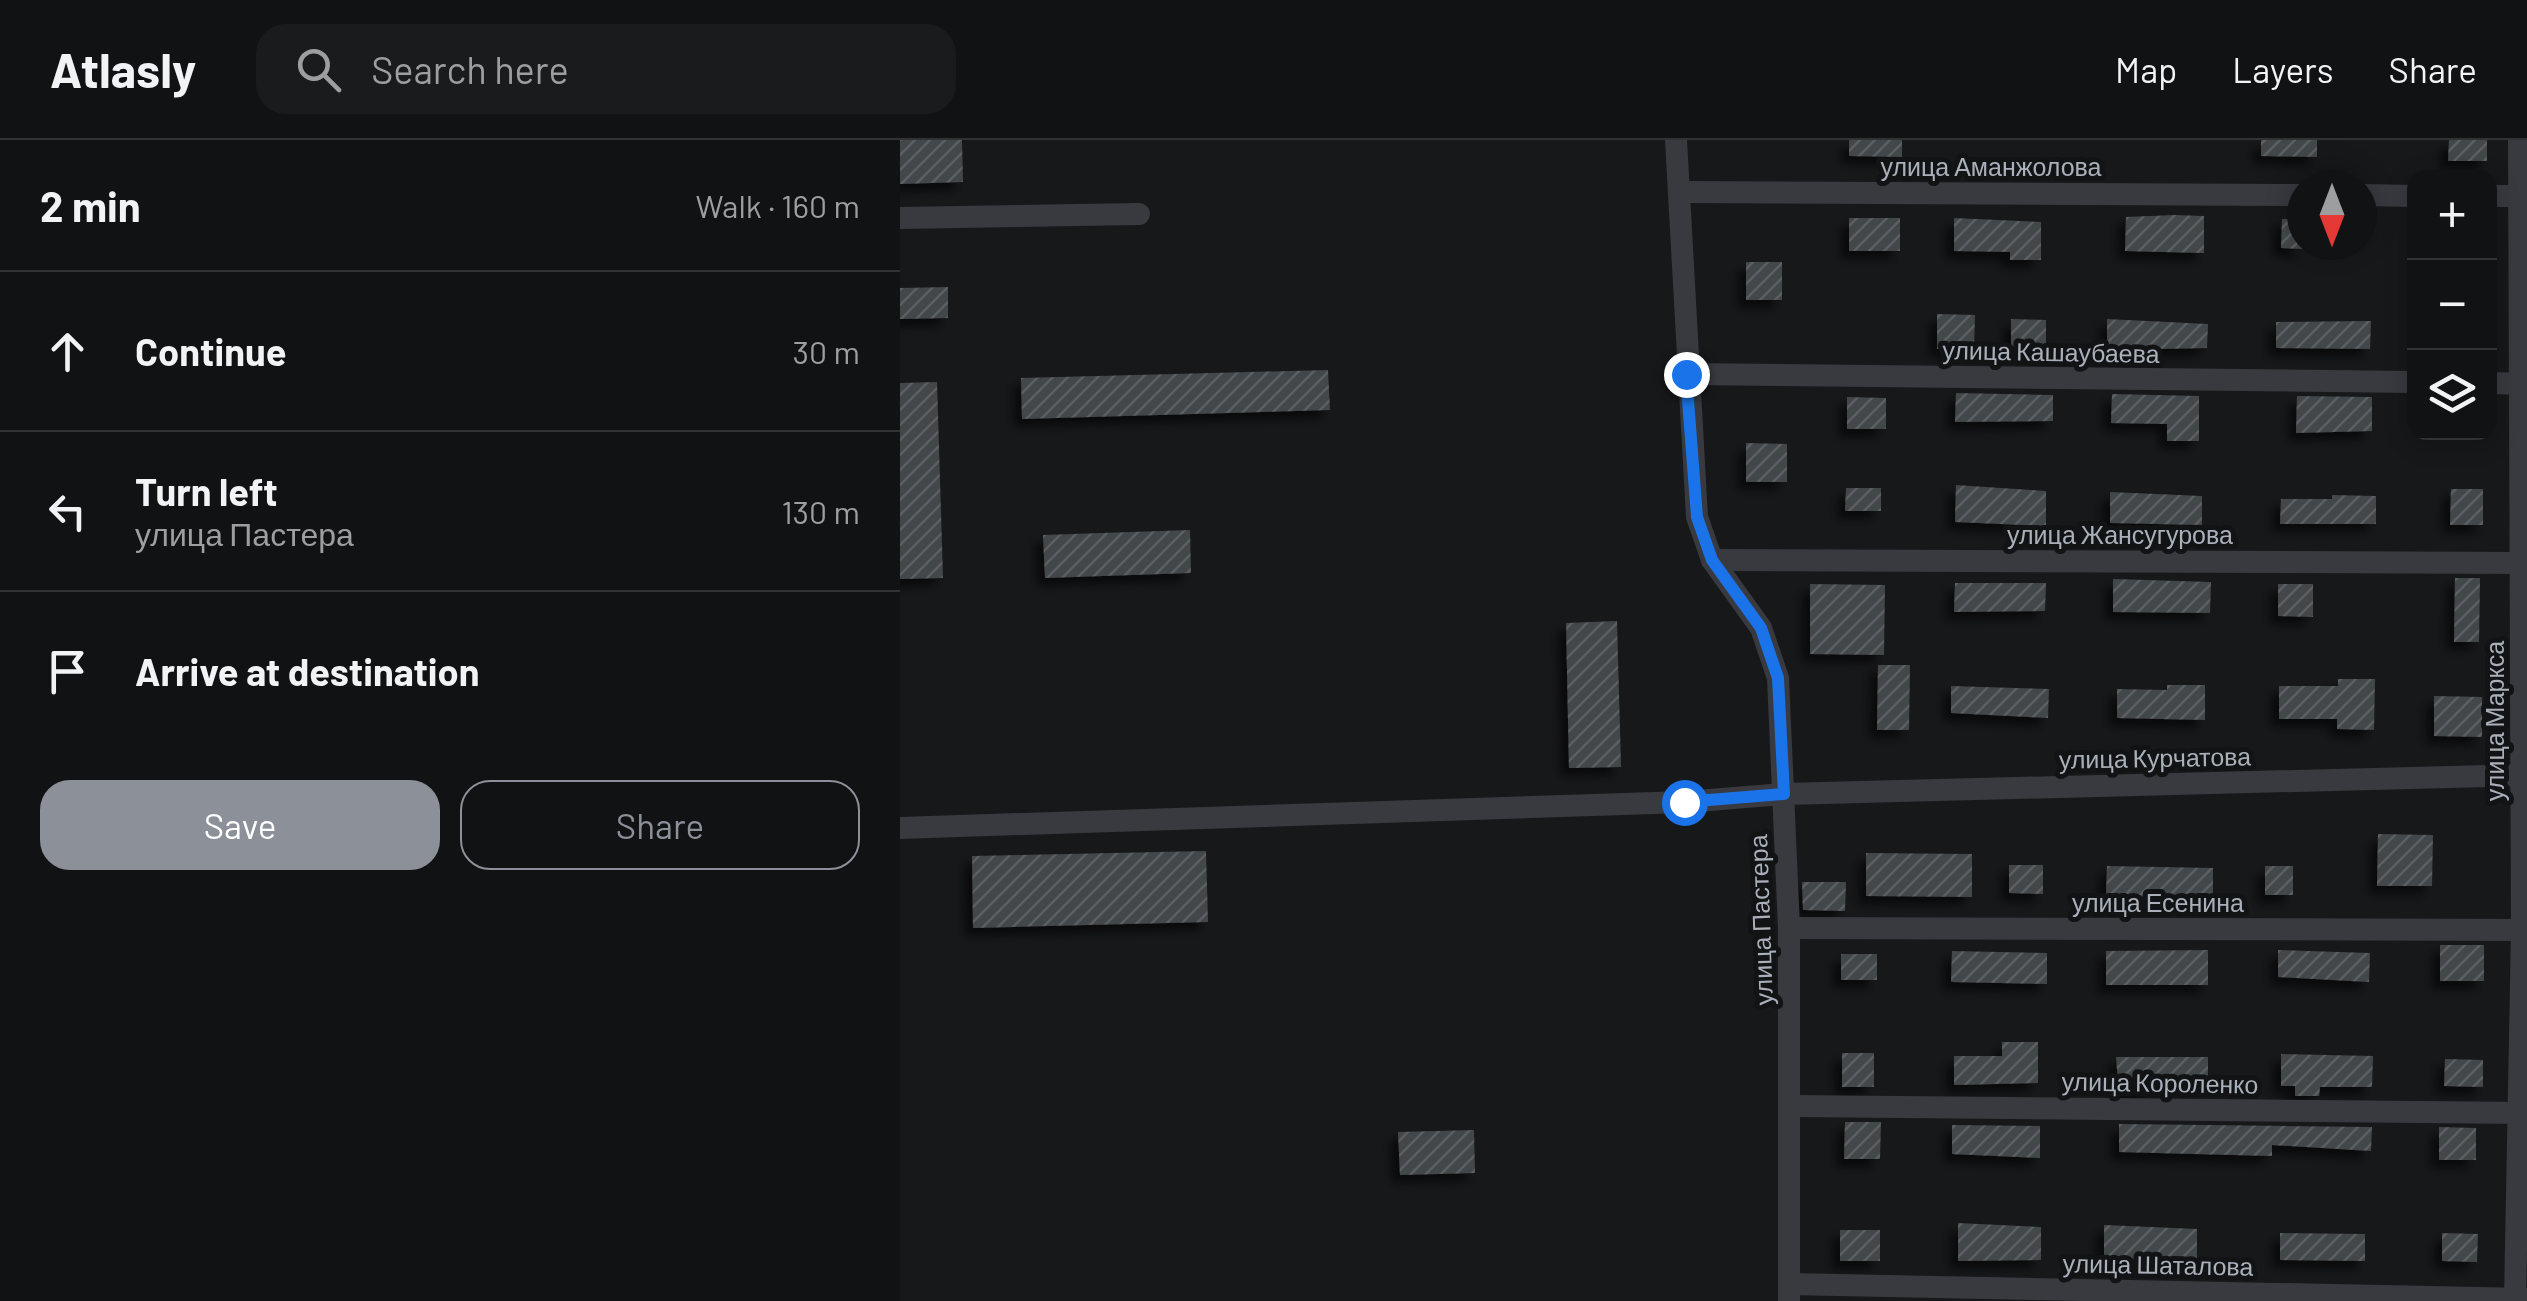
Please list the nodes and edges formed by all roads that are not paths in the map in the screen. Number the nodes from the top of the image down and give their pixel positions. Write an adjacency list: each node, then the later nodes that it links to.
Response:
1 (1676, 140): 3 (street, улица Пастера)
2 (2520, 140): 8 (street, улица Маркса)
3 (1680, 192): 4 (street, улица Аманжолова); 11 (street, улица Пастера)
4 (2287, 195)
5 (2377, 195): 6 (street)
6 (2407, 196)
7 (2497, 196): 8 (street)
8 (2524, 196): 14 (street, улица Маркса)
9 (1139, 214): 10 (street)
10 (900, 218)
11 (1686, 374): 12 (street, улица Кашаубаева); 15 (street, улица Пастера)
12 (2407, 382)
13 (2497, 383): 14 (street)
14 (2523, 384): 16 (street, улица Маркса)
15 (1712, 560): 16 (street, улица Жансугурова); 18 (street, улица Пастера)
16 (2524, 563): 17 (street, улица Маркса)
17 (2524, 775): 18 (street, улица Курчатова); 21 (street, улица Маркса)
18 (1784, 794): 19 (street, улица Курчатова); 20 (street, улица Пастера)
19 (900, 828)
20 (1789, 928): 21 (street, улица Есенина); 22 (street, улица Пастера)
21 (2525, 930): 23 (street, улица Маркса)
22 (1792, 1106): 23 (street, улица Короленко); 24 (street, улица Пастера)
23 (2523, 1113): 25 (street, улица Маркса)
24 (1789, 1292): 25 (street, улица Шаталова)
25 (2519, 1300)

